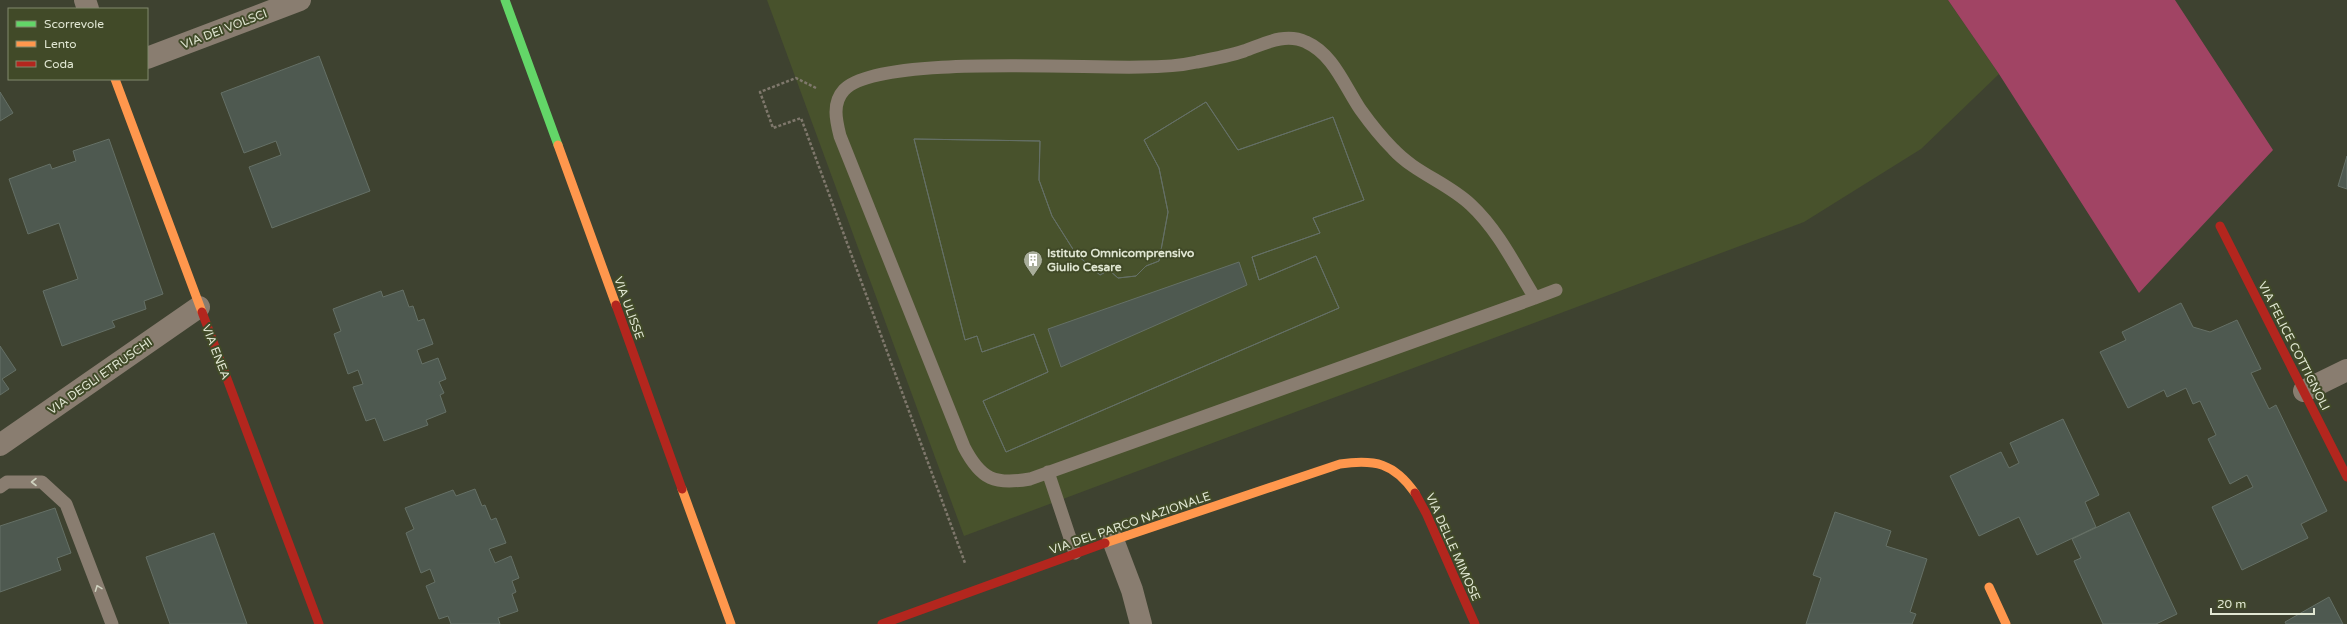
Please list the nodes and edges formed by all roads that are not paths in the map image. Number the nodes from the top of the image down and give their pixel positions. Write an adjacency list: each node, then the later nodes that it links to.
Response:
1 (300, 0): 3 (street, VIA DEI VOLSCI)
2 (505, 0): 21 (street, VIA ULISSE)
3 (148, 58)
4 (115, 80): 8 (street, VIA ENEA)
5 (2220, 226): 10 (street, VIA FELICE COTTIGNOLI)
6 (1556, 290): 7 (lane)
7 (1535, 298): 13 (lane); 13 (lane)
8 (199, 307): 11 (street, VIA DEGLI ETRUSCHI); 20 (street, VIA ENEA)
9 (2347, 370): 10 (street)
10 (2304, 391): 14 (street, VIA FELICE COTTIGNOLI)
11 (0, 446)
12 (1387, 466): 16 (street, VIA DEL PARCO NAZIONALE); 24 (street, VIA DELLE MIMOSE)
13 (1048, 472): 17 (lane)
14 (2347, 476)
15 (0, 487): 19 (lane, one-way to 15)
16 (1113, 540): 17 (street, VIA DEL PARCO NAZIONALE); 23 (street)
17 (1076, 553): 22 (street, VIA DEL PARCO NAZIONALE)
18 (1989, 587): 25 (street)
19 (112, 624)
20 (319, 624)
21 (731, 624)
22 (882, 624)
23 (1141, 624)
24 (1475, 624)
25 (2006, 624)

